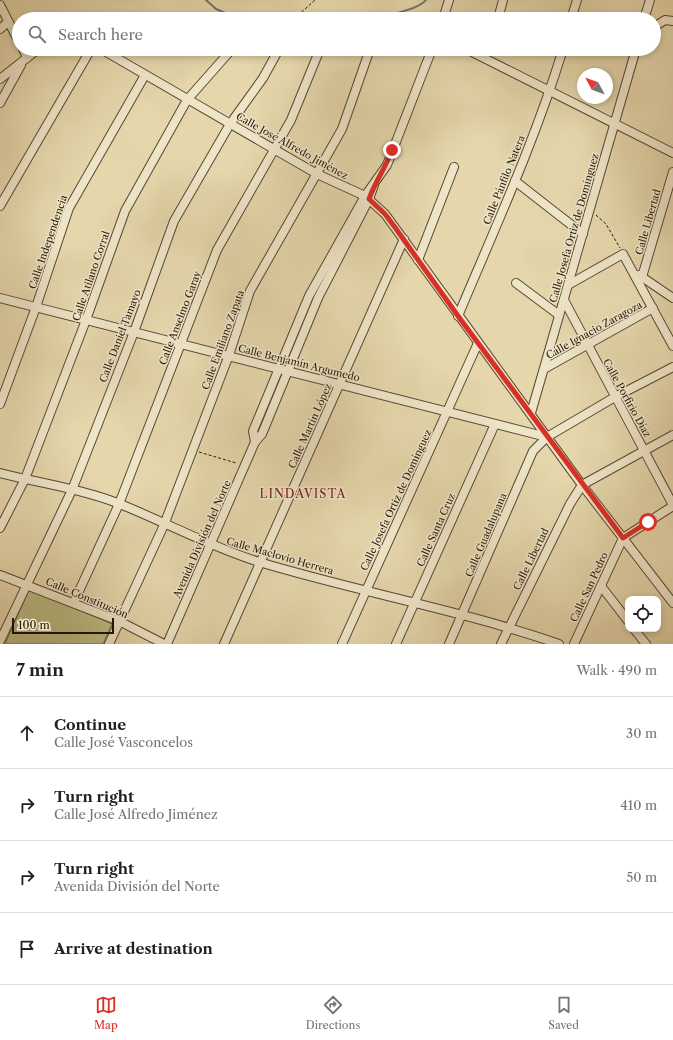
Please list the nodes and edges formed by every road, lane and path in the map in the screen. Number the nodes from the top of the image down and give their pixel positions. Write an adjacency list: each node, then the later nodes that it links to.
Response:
1 (315, 0): 7 (path)
2 (449, 0): 8 (street)
3 (503, 0): 9 (street)
4 (577, 0): 10 (street)
5 (650, 0): 11 (street)
6 (0, 5): 13 (street)
7 (302, 12)
8 (445, 12)
9 (500, 12)
10 (573, 12)
11 (646, 12)
12 (673, 21): 14 (street)
13 (8, 22): 15 (street); 16 (street)
14 (661, 23)
15 (0, 29)
16 (12, 29)
17 (24, 56): 30 (street)
18 (30, 56): 30 (street)
19 (87, 56): 45 (street)
20 (113, 56): 31 (street, Calle José Alfredo Jiménez)
21 (226, 56): 34 (street, Calle Atilano Corral)
22 (275, 56): 37 (street, Calle Daniel Tamayo)
23 (317, 56): 38 (street, Calle Anselmo Garay)
24 (368, 56): 42 (street, Calle Emiliano Zapata)
25 (429, 56): 44 (street, Avenida División del Norte)
26 (482, 56): 29 (street)
27 (560, 56): 33 (street, Calle Pánfilo Natera)
28 (634, 56): 36 (street, Calle Josefa Ortiz de Domínguez)
29 (486, 58): 33 (street)
30 (25, 60): 32 (street); 35 (street)
31 (145, 75): 34 (street, Calle José Alfredo Jiménez); 58 (street, Calle Independencia)
32 (0, 79)
33 (550, 91): 36 (street); 43 (street, Calle Pánfilo Natera)
34 (187, 100): 37 (street, Calle José Alfredo Jiménez); 62 (street, Calle Atilano Corral)
35 (0, 103)
36 (614, 123): 39 (street); 46 (street, Calle Josefa Ortiz de Domínguez)
37 (230, 124): 38 (street, Calle José Alfredo Jiménez); 63 (street, Calle Daniel Tamayo)
38 (276, 149): 42 (street, Calle José Alfredo Jiménez); 65 (street, Calle Anselmo Garay)
39 (673, 153)
40 (454, 167): 50 (street)
41 (673, 172): 52 (street, Calle Libertad)
42 (317, 174): 44 (street, Calle José Alfredo Jiménez); 68 (street, Calle Emiliano Zapata)
43 (515, 181): 47 (street); 61 (street, Calle Pánfilo Natera)
44 (367, 198): 48 (street, Calle José Alfredo Jiménez); 70 (street, Avenida División del Norte); 72 (street, Avenida División del Norte)
45 (0, 206)
46 (590, 211): 47 (street, Calle Josefa Ortiz de Domínguez); 49 (path)
47 (583, 234): 54 (street, Calle Josefa Ortiz de Domínguez)
48 (404, 239): 50 (street, Calle José Alfredo Jiménez); 73 (street, Calle Martín López)
49 (623, 254): 51 (street); 54 (street)
50 (418, 260): 61 (street, Calle José Alfredo Jiménez)
51 (634, 273): 52 (street); 59 (street)
52 (642, 277): 56 (street)
53 (516, 283): 60 (street)
54 (568, 285): 57 (street, Calle Josefa Ortiz de Domínguez)
55 (0, 298): 58 (street, Calle Benjamín Argumedo)
56 (673, 298)
57 (564, 300): 60 (street, Calle Josefa Ortiz de Domínguez); 66 (street, Calle Porfirio Díaz)
58 (36, 307): 62 (street, Calle Benjamín Argumedo); 75 (street, Calle Independencia)
59 (653, 308): 66 (street, Calle Ignacio Zaragoza); 67 (street)
60 (559, 315): 71 (street, Calle Josefa Ortiz de Domínguez)
61 (458, 316): 64 (street, Calle José Alfredo Jiménez)
62 (86, 320): 63 (street, Calle Benjamín Argumedo); 86 (street, Calle Atilano Corral)
63 (134, 332): 65 (street, Calle Benjamín Argumedo); 88 (street, Calle Daniel Tamayo)
64 (478, 343): 76 (street, Calle Josefa Ortiz de Domínguez); 77 (street, Calle José Alfredo Jiménez)
65 (180, 345): 68 (street, Calle Benjamín Argumedo); 89 (street, Calle Anselmo Garay)
66 (587, 345): 71 (street, Calle Ignacio Zaragoza); 74 (street, Calle Porfirio Díaz)
67 (673, 346)
68 (229, 356): 70 (street, Calle Benjamín Argumedo); 82 (street, Calle Emiliano Zapata)
69 (673, 367): 74 (street, Calle Guadalupana)
70 (279, 368): 72 (street, Calle Benjamín Argumedo); 81 (street, Avenida División del Norte)
71 (544, 369): 77 (street, Calle Josefa Ortiz de Domínguez)
72 (288, 370): 73 (street, Calle Benjamín Argumedo); 81 (street, Avenida División del Norte)
73 (340, 383): 76 (street, Calle Benjamín Argumedo); 95 (street, Calle Martín López)
74 (615, 397): 80 (street, Calle Guadalupana); 83 (street, Calle Porfirio Díaz)
75 (0, 404)
76 (448, 411): 78 (street, Calle Benjamín Argumedo); 99 (street, Calle Josefa Ortiz de Domínguez)
77 (531, 413): 80 (street, Calle José Alfredo Jiménez)
78 (495, 424): 80 (street, Calle Benjamín Argumedo); 101 (street, Calle Santa Cruz)
79 (673, 435): 83 (street)
80 (547, 437): 87 (street, Calle José Alfredo Jiménez); 103 (street, Calle Guadalupana)
81 (255, 442): 84 (street, Avenida División del Norte)
82 (193, 450): 84 (path); 91 (street, Calle Emiliano Zapata)
83 (645, 451): 87 (street); 90 (street, Calle Porfirio Díaz)
84 (245, 465): 94 (street, Avenida División del Norte)
85 (0, 473): 86 (street, Calle Maclovio Herrera)
86 (25, 479): 88 (street, Calle Maclovio Herrera); 92 (street, Calle Atilano Corral)
87 (582, 485): 93 (street, Calle José Alfredo Jiménez); 106 (street, Calle Libertad)
88 (72, 490): 89 (street, Calle Maclovio Herrera); 97 (street, Calle Daniel Tamayo)
89 (119, 504): 91 (street, Calle Maclovio Herrera); 100 (street, Calle Anselmo Garay)
90 (673, 506): 93 (street)
91 (164, 525): 94 (street, Calle Maclovio Herrera); 105 (street, Calle Emiliano Zapata)
92 (0, 528)
93 (623, 538): 98 (street, Calle San Pedro); 102 (street, Calle José Alfredo Jiménez)
94 (210, 545): 95 (street, Calle Maclovio Herrera); 111 (street, Avenida División del Norte)
95 (259, 562): 99 (street, Calle Maclovio Herrera); 112 (street, Calle Martín López)
96 (0, 574): 97 (street, Calle Constitución)
97 (28, 584): 100 (street, Calle Constitución); 108 (street, Calle Daniel Tamayo)
98 (601, 586): 104 (street); 109 (street, Calle San Pedro)
99 (366, 591): 101 (street, Calle Maclovio Herrera); 113 (street, Calle Josefa Ortiz de Domínguez)
100 (74, 602): 105 (street, Calle Constitución)
101 (414, 603): 103 (street, Calle Maclovio Herrera); 114 (street, Calle Santa Cruz)
102 (673, 603)
103 (462, 615): 106 (street, Calle Maclovio Herrera); 115 (street, Calle Guadalupana)
104 (625, 617)
105 (119, 621): 110 (street, Calle Emiliano Zapata); 111 (street, Calle Constitución)
106 (509, 626): 116 (street, Calle Libertad); 117 (street, Calle Maclovio Herrera)
107 (636, 632): 118 (street)
108 (0, 641)
109 (575, 643)
110 (109, 644)
111 (165, 644)
112 (224, 644)
113 (342, 644)
114 (396, 644)
115 (449, 644)
116 (501, 644)
117 (560, 644)
118 (646, 644)

